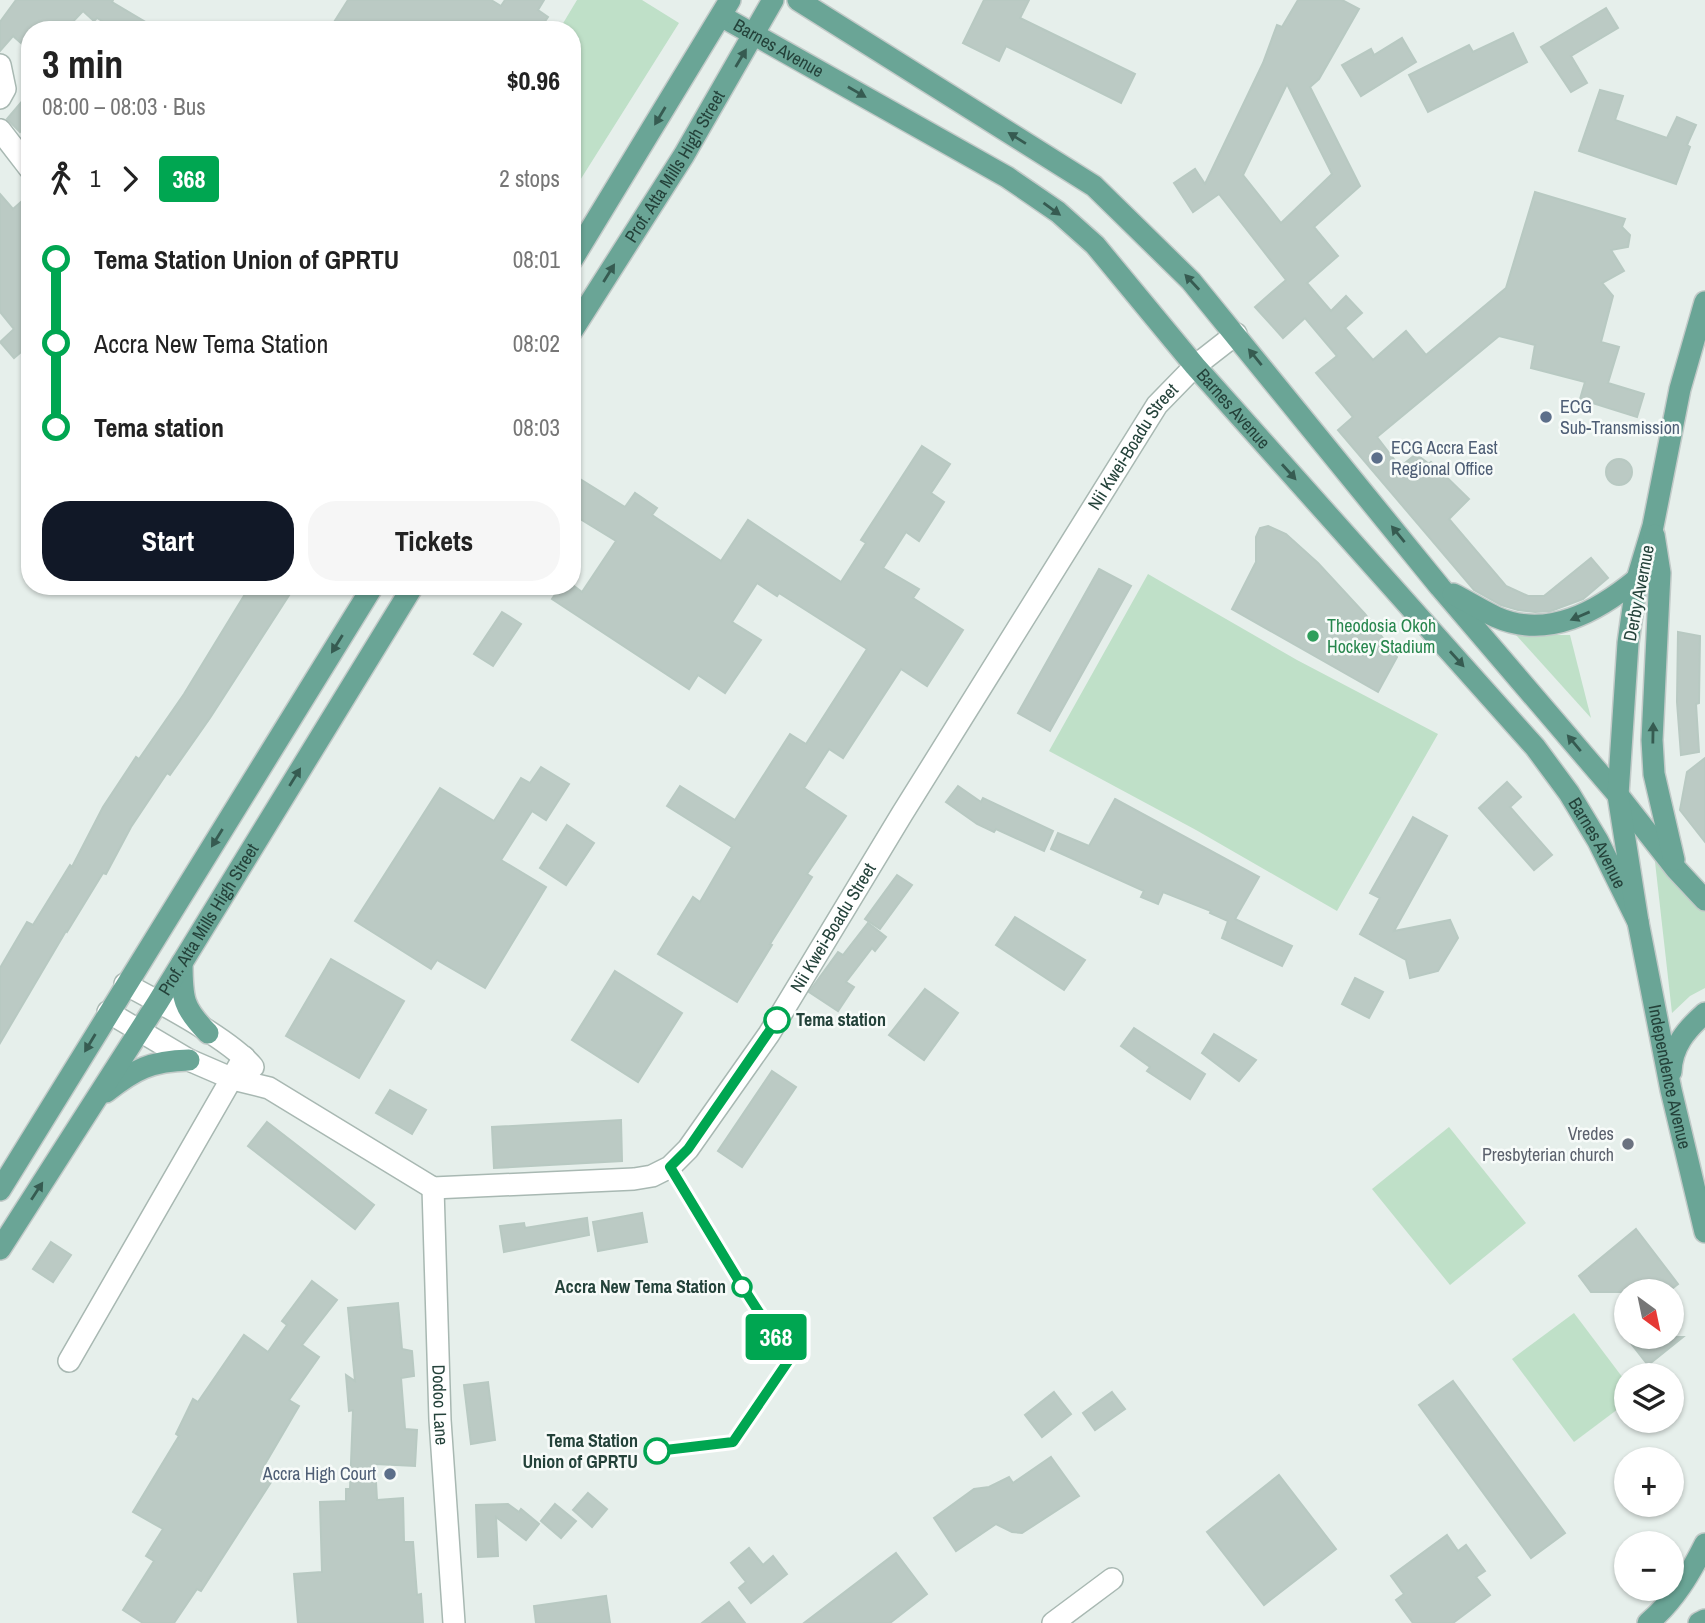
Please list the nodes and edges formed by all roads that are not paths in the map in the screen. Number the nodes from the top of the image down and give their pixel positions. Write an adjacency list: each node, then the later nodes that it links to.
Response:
1 (772, 0): 4 (main road, Prof. Atta Mills High Street)
2 (798, 0): 12 (main road, one-way to 2)
3 (725, 8): 4 (main road, Barnes Avenue); 9 (main road, one-way to 9)
4 (755, 34): 11 (main road, Prof. Atta Mills High Street, one-way to 4); 13 (main road, Barnes Avenue, one-way to 13)
5 (0, 65): 6 (street)
6 (0, 97)
7 (0, 130): 8 (street)
8 (21, 157)
9 (581, 245)
10 (1705, 302): 14 (main road)
11 (581, 317)
12 (1236, 334): 13 (street, Nii Kwei-Boadu Street); 16 (main road, one-way to 12)
13 (1195, 366): 22 (main road, Barnes Avenue, one-way to 22); 36 (street, Nii Kwei-Boadu Street)
14 (1653, 526): 15 (main road, Derby Avernue); 20 (main road, Derby Avernue, one-way to 14)
15 (1637, 579): 16 (main road, one-way to 16); 19 (main road, Derby Avernue)
16 (1440, 587): 19 (main road, one-way to 16)
17 (367, 595): 24 (main road, Prof. Atta Mills High Street, one-way to 24)
18 (407, 595): 23 (main road, Prof. Atta Mills High Street, one-way to 18)
19 (1618, 795): 20 (main road); 22 (main road, Derby Avernue)
20 (1676, 869): 21 (main road)
21 (1705, 900)
22 (1637, 922): 34 (main road, Independence Avenue)
23 (182, 961): 25 (main road, Prof. Atta Mills High Street); 29 (main road)
24 (125, 984): 25 (street); 26 (main road, Prof. Atta Mills High Street)
25 (158, 1002): 28 (main road, Prof. Atta Mills High Street); 29 (street)
26 (108, 1012): 28 (street); 37 (main road, Prof. Atta Mills High Street, one-way to 37)
27 (1705, 1013): 34 (main road)
28 (140, 1030): 31 (street); 35 (main road, Prof. Atta Mills High Street)
29 (208, 1033): 30 (street)
30 (244, 1057): 32 (street); 33 (street)
31 (189, 1060): 32 (street); 35 (main road)
32 (233, 1079): 33 (street); 40 (street)
33 (269, 1088): 36 (street)
34 (1671, 1090): 38 (main road, Independence Avenue)
35 (96, 1099): 39 (main road, Prof. Atta Mills High Street, one-way to 35)
36 (433, 1188): 44 (street, Dodoo Lane)
37 (0, 1190)
38 (1705, 1232)
39 (0, 1249)
40 (68, 1362)
41 (1705, 1544): 46 (main road)
42 (1111, 1579): 45 (street)
43 (1705, 1620): 47 (main road)
44 (454, 1623)
45 (1053, 1623)
46 (1648, 1623)
47 (1699, 1623)

